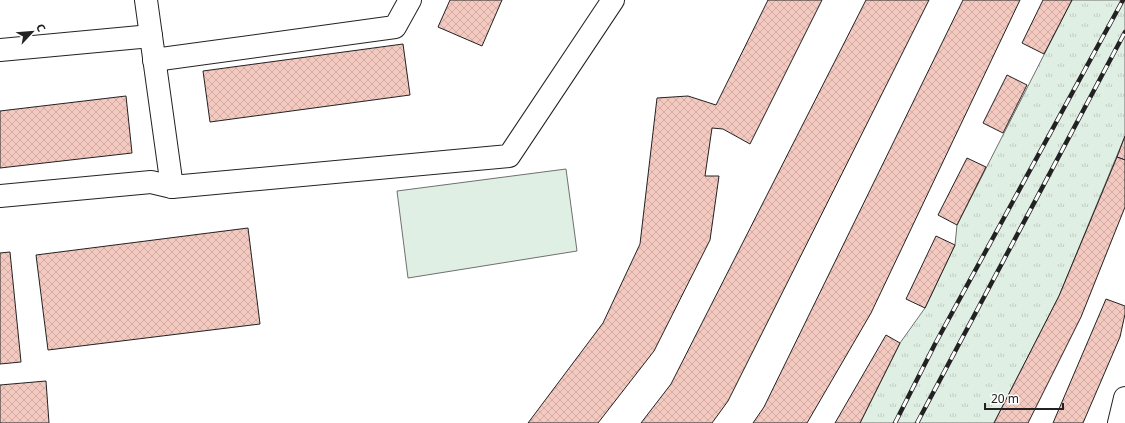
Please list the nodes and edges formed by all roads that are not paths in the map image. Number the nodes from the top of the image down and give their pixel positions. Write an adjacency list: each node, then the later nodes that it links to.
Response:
1 (146, 0): 4 (main road)
2 (410, 0): 6 (main road)
3 (613, 0): 7 (main road)
4 (151, 36): 5 (main road); 6 (main road)
5 (0, 50)
6 (154, 60): 7 (main road)
7 (172, 187): 8 (main road)
8 (0, 196)
9 (1125, 398): 10 (main road)
10 (1119, 423)

